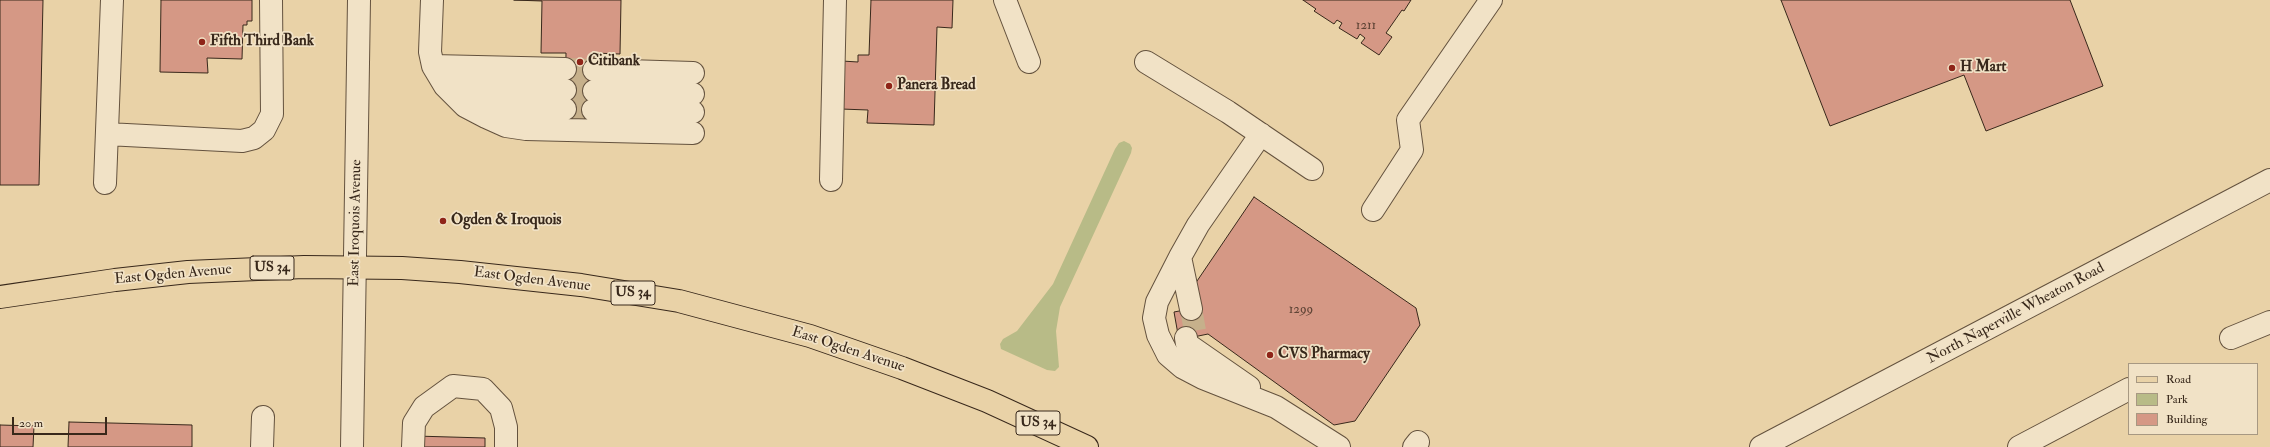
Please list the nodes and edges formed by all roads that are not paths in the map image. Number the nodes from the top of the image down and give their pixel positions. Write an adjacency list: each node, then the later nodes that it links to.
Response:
1 (112, 0): 15 (street)
2 (271, 0): 15 (street)
3 (359, 0): 23 (street, East Iroquois Avenue)
4 (432, 0): 10 (street)
5 (835, 0): 18 (street)
6 (1005, 0): 8 (street)
7 (1490, 0): 21 (street)
8 (1029, 62)
9 (1146, 62): 16 (street)
10 (433, 66): 11 (street); 12 (street)
11 (445, 86): 12 (street); 14 (street)
12 (565, 89): 14 (street)
13 (693, 103): 13 (street); 14 (street)
14 (465, 106)
15 (107, 134): 20 (street)
16 (1261, 134): 17 (street); 22 (street)
17 (1312, 169)
18 (830, 180)
19 (2270, 180): 38 (street, North Naperville Wheaton Road)
20 (105, 183)
21 (1374, 210)
22 (1176, 266): 25 (street); 30 (street)
23 (355, 267): 24 (main road, East Ogden Avenue / US 34); 33 (street, East Iroquois Avenue); 36 (main road, East Ogden Avenue / US 34)
24 (0, 297)
25 (1185, 310)
26 (2270, 322): 28 (street)
27 (1191, 337): 30 (street)
28 (2231, 338)
29 (2128, 390): 39 (street)
30 (1276, 407): 37 (street)
31 (263, 417): 32 (street)
32 (262, 447)
33 (352, 447)
34 (413, 447): 35 (street)
35 (506, 447)
36 (1087, 447)
37 (1339, 447)
38 (1761, 447)
39 (2020, 447)

